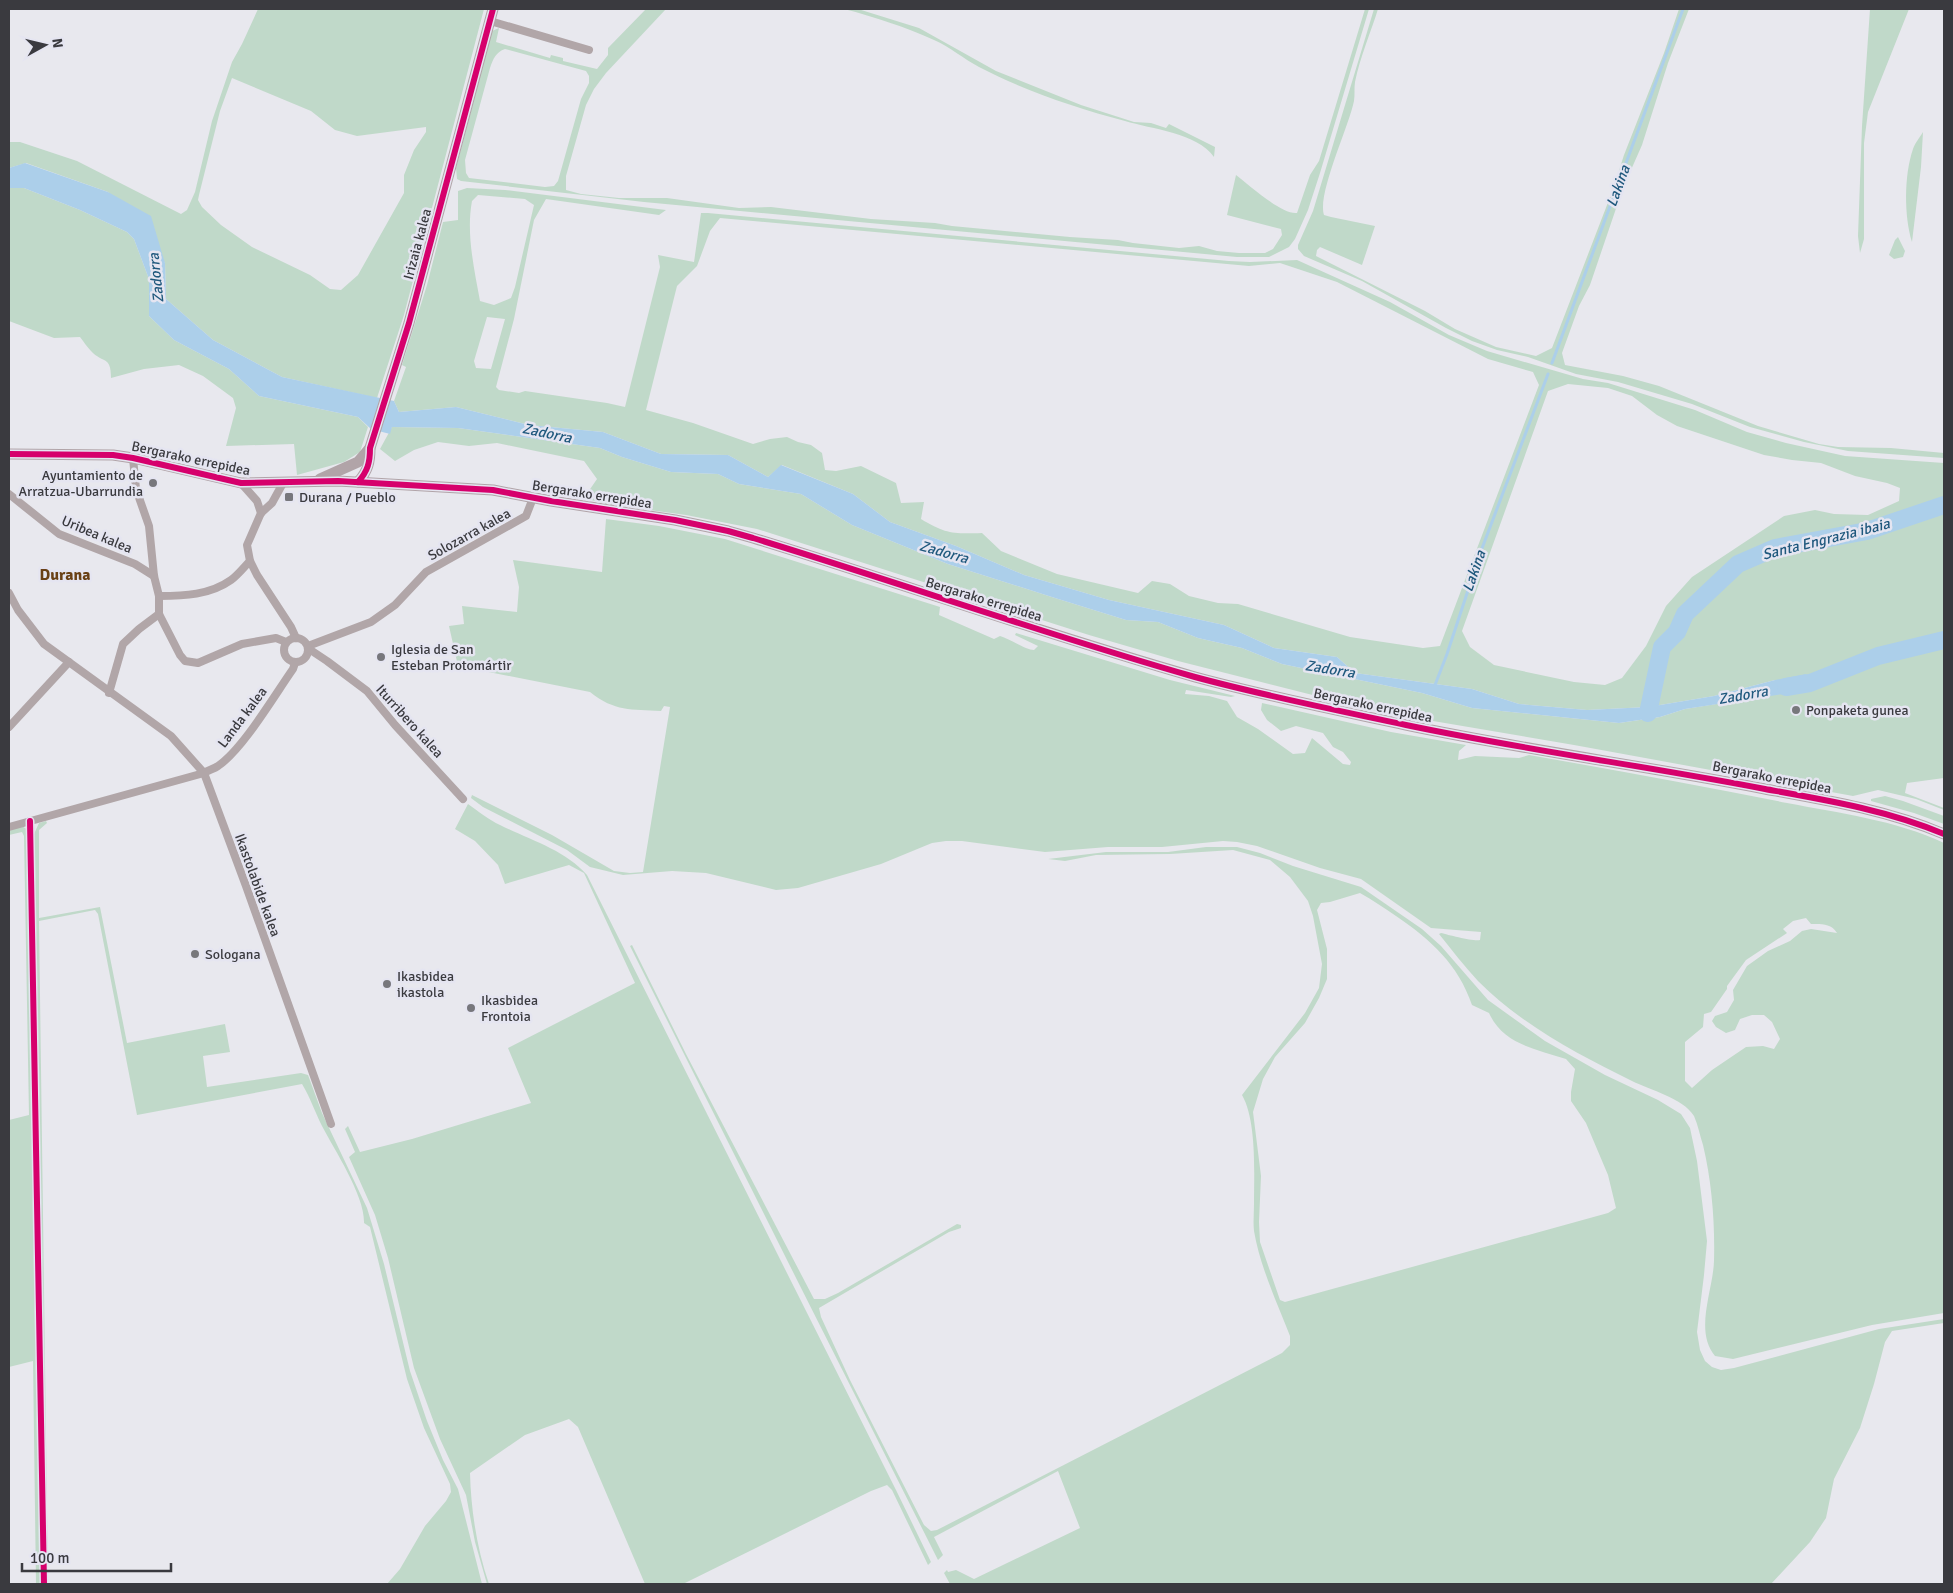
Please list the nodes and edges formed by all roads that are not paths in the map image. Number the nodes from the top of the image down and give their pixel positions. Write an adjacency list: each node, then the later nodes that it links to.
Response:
1 (494, 9): 2 (street, Irizaia kalea)
2 (490, 21): 3 (street); 6 (street, Irizaia kalea)
3 (589, 50)
4 (9, 454): 5 (street, Bergarako errepidea)
5 (133, 458): 9 (street, Bergarako errepidea); 16 (street, Uribea kalea)
6 (363, 464): 7 (street); 8 (street, Irizaia kalea); 11 (street)
7 (315, 481): 8 (street, Bergarako errepidea); 10 (street, Bergarako errepidea)
8 (358, 482): 11 (street, Bergarako errepidea)
9 (241, 483): 10 (street, Bergarako errepidea); 14 (street)
10 (283, 483): 14 (street)
11 (388, 484): 13 (street, Bergarako errepidea)
12 (9, 494): 16 (street, Uribea kalea)
13 (533, 498): 22 (street, Solozarra kalea); 31 (street, Bergarako errepidea)
14 (261, 513): 15 (street)
15 (250, 561): 18 (street); 20 (street)
16 (154, 576): 18 (street, Uribea kalea)
17 (9, 593): 23 (street, Ikastolabide kalea)
18 (159, 596): 19 (street, Uribea kalea)
19 (160, 614): 21 (street, Uribea kalea); 25 (street)
20 (296, 638): 21 (street); 22 (street)
21 (286, 642): 24 (street)
22 (308, 648): 24 (street); 28 (street, Iturribero kalea)
23 (69, 662): 25 (street, Ikastolabide kalea); 26 (street)
24 (295, 663): 27 (street, Landa kalea)
25 (109, 693): 27 (street, Ikastolabide kalea)
26 (9, 727)
27 (204, 773): 29 (street, Landa kalea); 32 (street, Ikastolabide kalea)
28 (463, 799)
29 (30, 821): 30 (street, Landa kalea); 33 (street)
30 (9, 827)
31 (1944, 834)
32 (331, 1124)
33 (44, 1584)

